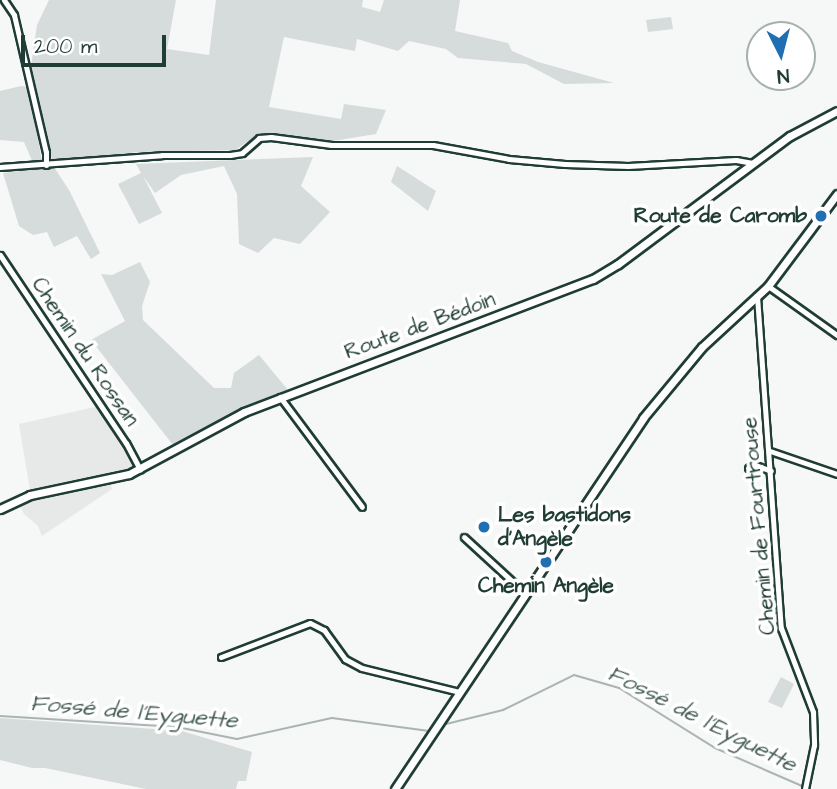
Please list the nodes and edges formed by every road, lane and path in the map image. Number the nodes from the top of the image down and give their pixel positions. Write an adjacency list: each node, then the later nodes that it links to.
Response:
1 (4, 0): 4 (street)
2 (837, 113): 3 (main road, Route de Bédoin)
3 (753, 163): 4 (street); 11 (main road, Route de Bédoin)
4 (46, 165): 5 (street)
5 (0, 167)
6 (837, 194): 8 (main road)
7 (0, 256): 14 (street, Chemin du Rossan)
8 (768, 286): 9 (main road); 10 (street)
9 (757, 296): 12 (street, Chemin de Fourtrouse); 20 (main road)
10 (837, 335)
11 (280, 397): 14 (main road, Route de Bédoin); 17 (street)
12 (770, 451): 15 (street, Chemin de Fourtrouse); 16 (street)
13 (748, 468): 15 (street)
14 (140, 469): 18 (main road, Route de Bédoin)
15 (771, 471): 24 (street, Chemin de Fourtrouse)
16 (837, 474)
17 (362, 507)
18 (0, 509)
19 (464, 537): 20 (street)
20 (525, 593): 22 (main road)
21 (221, 657): 22 (street)
22 (460, 692): 23 (main road)
23 (394, 789)
24 (805, 789)

